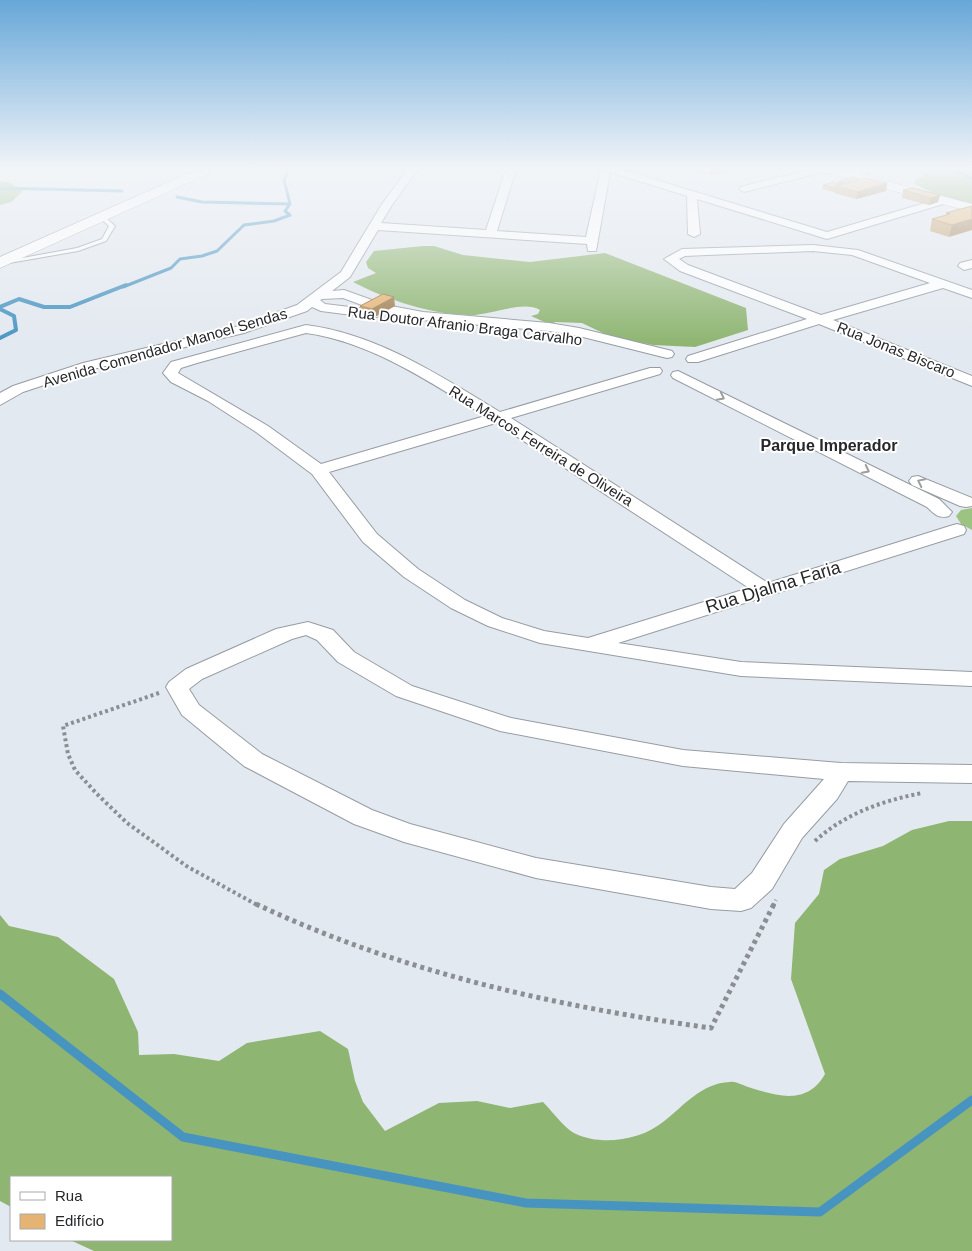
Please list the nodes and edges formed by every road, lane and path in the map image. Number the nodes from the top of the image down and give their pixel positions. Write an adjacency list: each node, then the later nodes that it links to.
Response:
1 (79, 227): 12 (main road)
2 (111, 227): 12 (lane)
3 (373, 227): 13 (street, Avenida Comendador Manoel Sendas)
4 (394, 227): 10 (street)
5 (492, 227): 10 (street)
6 (595, 227): 10 (street)
7 (694, 227): 11 (street)
8 (799, 227): 9 (street)
9 (855, 227)
10 (490, 234)
11 (694, 234)
12 (2, 262)
13 (346, 274): 16 (street, Avenida Comendador Manoel Sendas); 17 (street)
14 (942, 284): 15 (street); 19 (street, Rua Jonas Biscaro); 19 (street, Rua Jonas Biscaro)
15 (972, 294)
16 (314, 298): 17 (street, Rua Doutor Afranio Braga Carvalho); 18 (street); 20 (street, Avenida Comendador Manoel Sendas)
17 (358, 298): 18 (street); 21 (street, Rua Doutor Afranio Braga Carvalho)
18 (336, 310): 20 (street); 23 (street, Rua Doutor Afranio Braga Carvalho)
19 (820, 319): 22 (street); 25 (street, Rua Jonas Biscaro)
20 (272, 320): 26 (street, Avenida Comendador Manoel Sendas)
21 (667, 354): 22 (street, Rua Doutor Afranio Braga Carvalho); 23 (street)
22 (696, 363): 24 (street, Rua Doutor Afranio Braga Carvalho); 29 (street, Rua Doutor Afranio Braga Carvalho, one-way to 22)
23 (651, 366): 24 (street, Rua Doutor Afranio Braga Carvalho); 27 (street)
24 (678, 375): 30 (street, Rua Doutor Afranio Braga Carvalho, one-way to 30)
25 (972, 381)
26 (0, 400)
27 (499, 418): 28 (street); 28 (street, Rua Marcos Ferreira de Oliveira); 32 (street, Rua Marcos Ferreira de Oliveira)
28 (318, 470): 33 (street)
29 (969, 502): 30 (street, Rua Doutor Afranio Braga Carvalho)
30 (943, 512): 31 (street, Rua Doutor Afranio Braga Carvalho)
31 (964, 532): 32 (street, Rua Djalma Faria)
32 (764, 590): 33 (street, Rua Djalma Faria)
33 (590, 645): 34 (street)
34 (972, 679)
35 (177, 687): 36 (street); 36 (street); 40 (path)
36 (841, 772): 37 (street)
37 (972, 774)
38 (928, 792): 39 (path)
39 (810, 845)
40 (778, 894)

